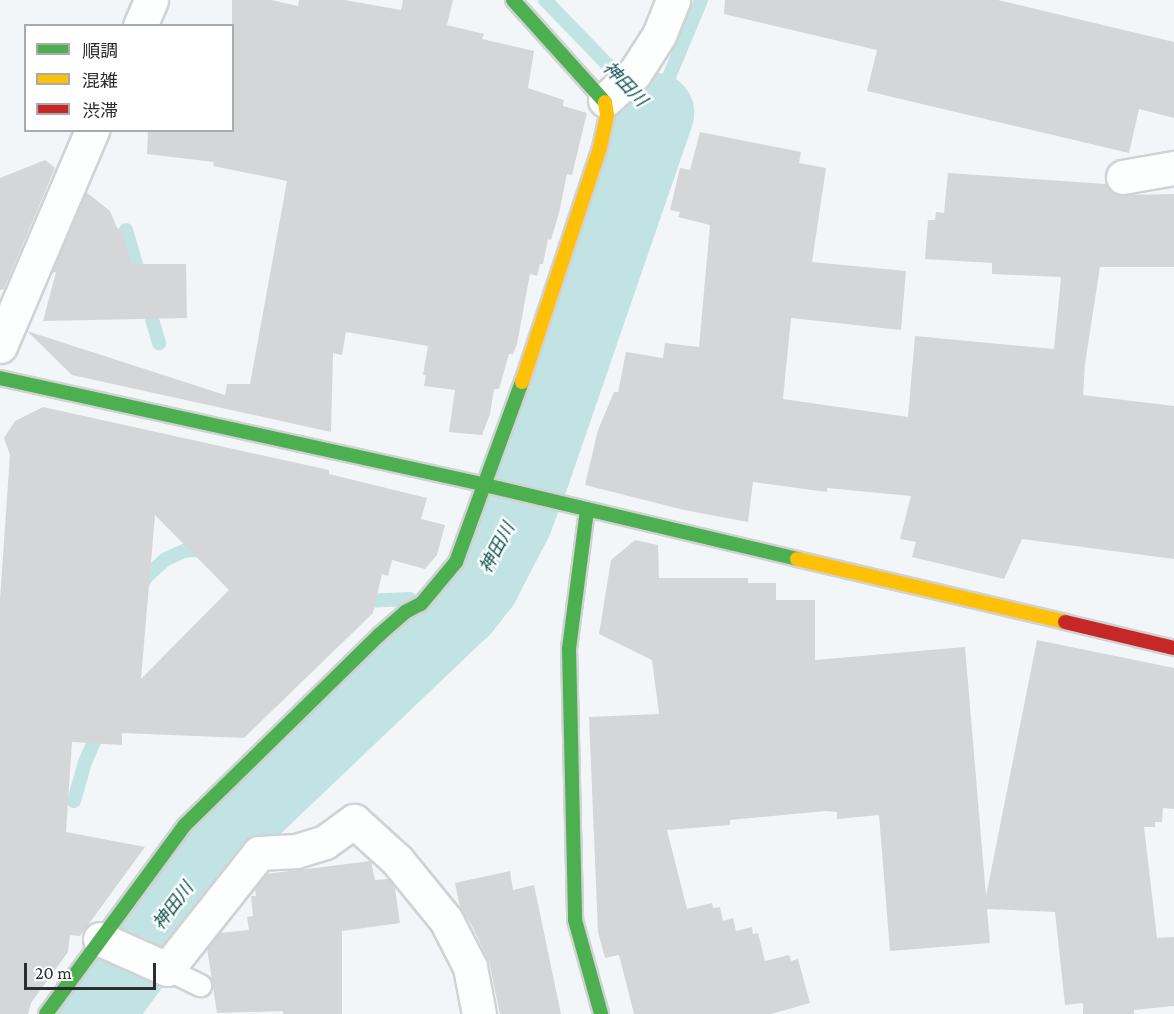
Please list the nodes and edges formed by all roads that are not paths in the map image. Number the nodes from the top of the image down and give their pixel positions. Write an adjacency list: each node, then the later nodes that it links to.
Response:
1 (151, 0): 4 (street)
2 (513, 0): 5 (street)
3 (673, 0): 5 (street)
4 (141, 24)
5 (620, 87): 11 (street)
6 (91, 132): 9 (street)
7 (1174, 168): 8 (street)
8 (1123, 177)
9 (0, 346)
10 (0, 378): 11 (street)
11 (492, 487): 12 (street); 14 (street)
12 (587, 510): 13 (street); 19 (street)
13 (1174, 648)
14 (106, 941): 15 (street); 17 (street)
15 (163, 967): 16 (lane); 18 (street)
16 (200, 985)
17 (46, 1014)
18 (479, 1014)
19 (601, 1014)

